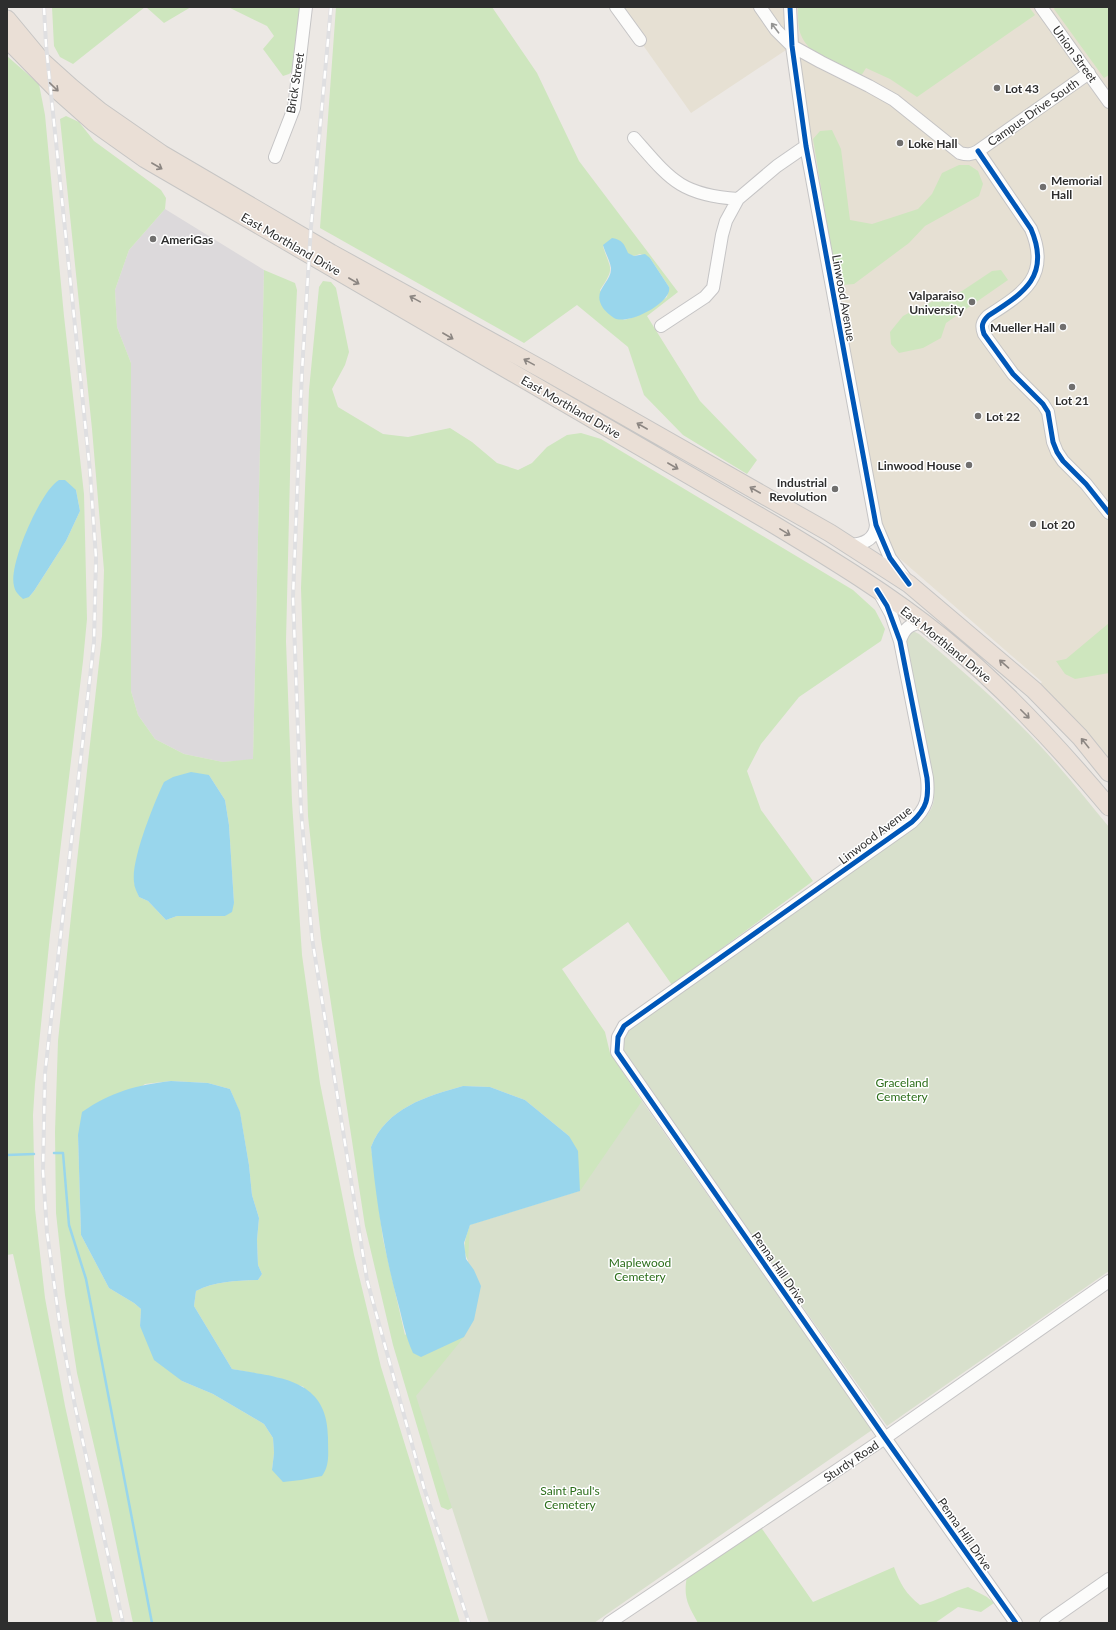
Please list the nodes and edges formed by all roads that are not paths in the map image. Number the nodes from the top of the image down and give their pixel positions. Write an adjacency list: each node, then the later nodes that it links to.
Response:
1 (306, 7): 15 (street, Brick Street)
2 (616, 7): 8 (street)
3 (760, 7): 9 (street, Campus Drive South, one-way to 3)
4 (790, 7): 9 (street, Linwood Avenue)
5 (1041, 7): 10 (street, Union Street)
6 (7, 20): 20 (highway, East Morthland Drive, one-way to 6)
7 (7, 39): 22 (highway, East Morthland Drive, one-way to 22)
8 (640, 40)
9 (792, 46): 13 (street, Linwood Avenue); 14 (street, Campus Drive South)
10 (1089, 73): 11 (street, Union Street); 14 (street, Campus Drive South)
11 (1109, 102)
12 (634, 138): 16 (street)
13 (806, 146): 16 (street); 19 (street, Linwood Avenue)
14 (978, 151): 18 (street, Campus Drive South)
15 (275, 157)
16 (738, 199): 17 (street)
17 (661, 326)
18 (1109, 513)
19 (876, 525): 20 (street); 21 (street, Linwood Avenue)
20 (850, 545): 21 (highway, East Morthland Drive)
21 (909, 584): 25 (highway, East Morthland Drive, one-way to 21)
22 (877, 590): 23 (highway, East Morthland Drive); 24 (street, Linwood Avenue)
23 (923, 622): 24 (street); 26 (highway, East Morthland Drive, one-way to 26)
24 (900, 641): 27 (street, Linwood Avenue)
25 (1109, 773)
26 (1109, 807)
27 (730, 952): 29 (street, Penna Hill Drive)
28 (1109, 1280): 29 (street, Sturdy Road)
29 (885, 1438): 31 (street, Sturdy Road); 34 (street, Penna Hill Drive)
30 (1109, 1579): 35 (street)
31 (626, 1611): 32 (street, Sturdy Road); 33 (street)
32 (609, 1623)
33 (616, 1623)
34 (1016, 1623)
35 (1046, 1623)

